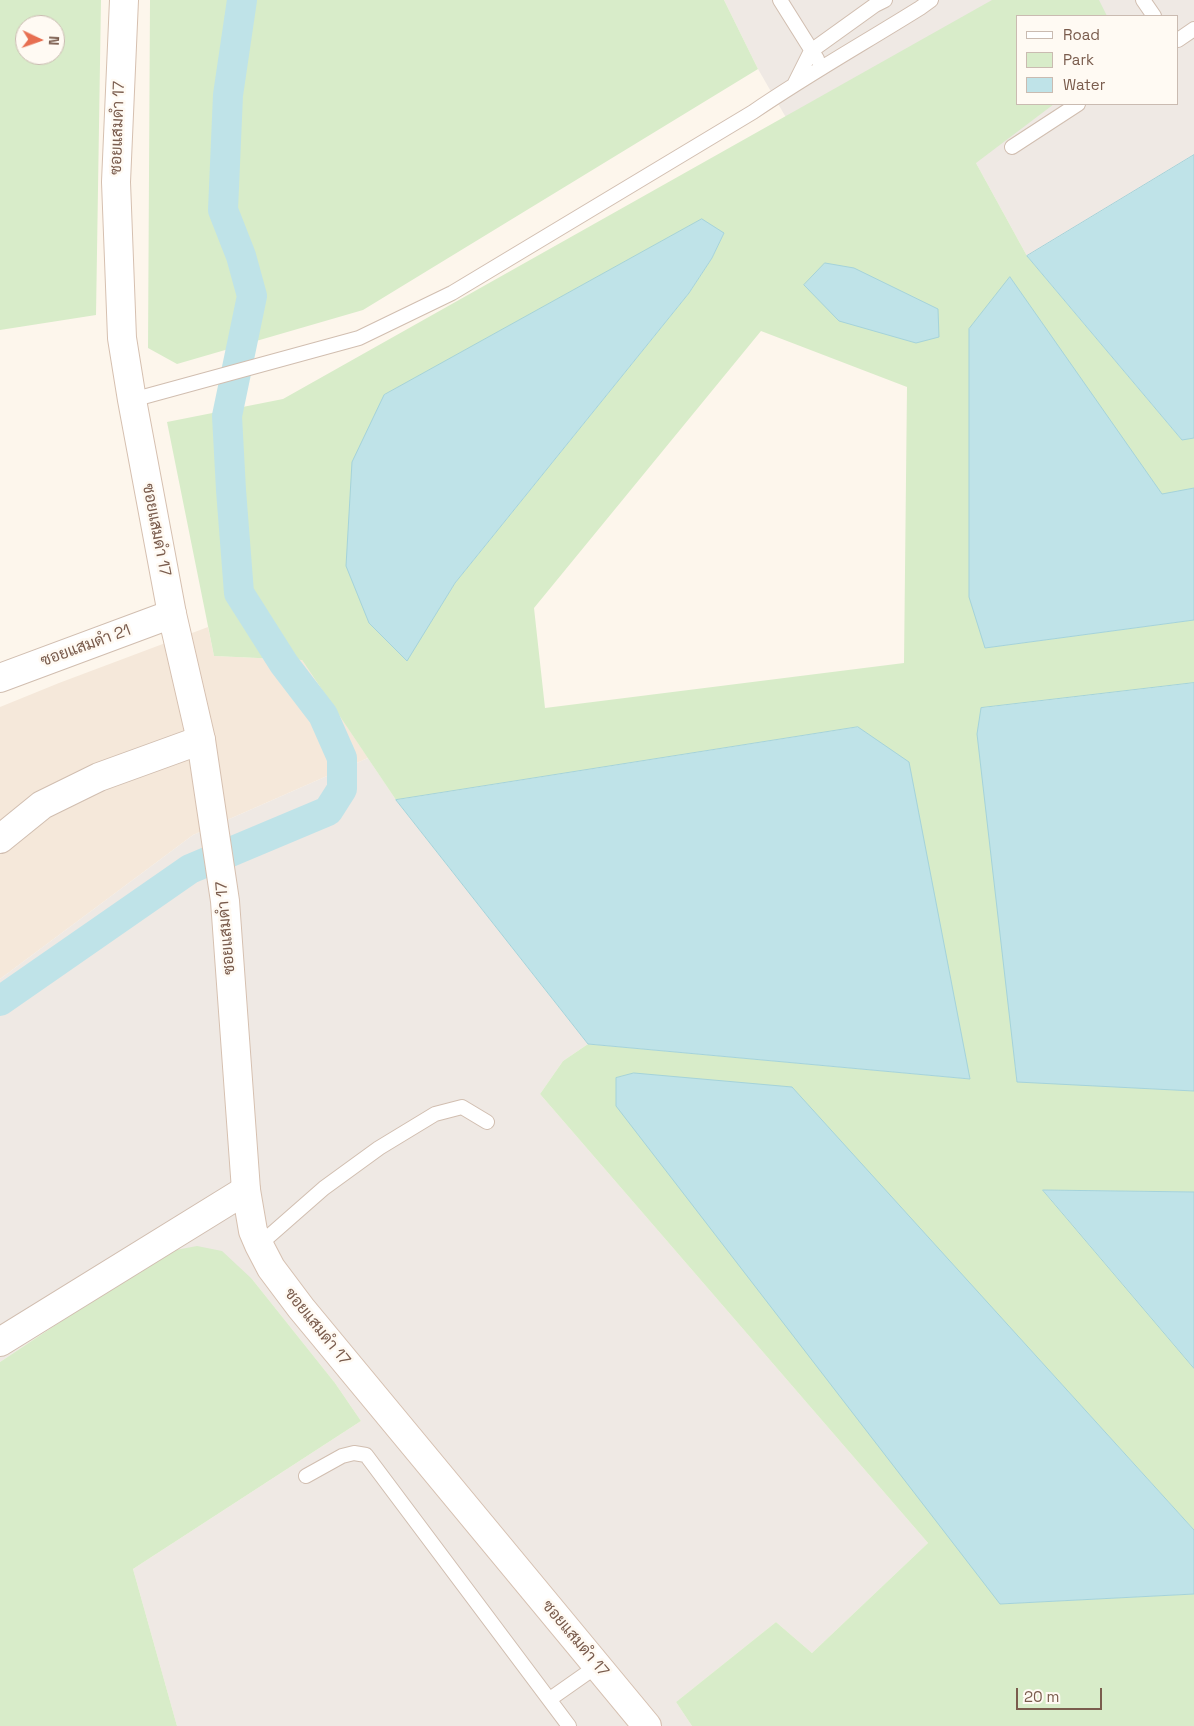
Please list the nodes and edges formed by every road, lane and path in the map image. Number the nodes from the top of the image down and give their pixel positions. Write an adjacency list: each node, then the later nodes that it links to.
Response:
1 (124, 0): 14 (street, ซอยแสมดำ 17)
2 (780, 0): 9 (lane)
3 (885, 0): 9 (lane)
4 (931, 0): 10 (lane)
5 (1143, 0): 6 (lane)
6 (1153, 15)
7 (1194, 29): 8 (lane)
8 (1179, 39)
9 (811, 51): 10 (lane); 11 (lane)
10 (823, 68): 11 (lane)
11 (795, 83): 14 (lane)
12 (1076, 105): 13 (lane)
13 (1012, 147)
14 (132, 400): 15 (street, ซอยแสมดำ 17)
15 (172, 614): 16 (street, ซอยแสมดำ 21); 17 (street, ซอยแสมดำ 17)
16 (0, 678)
17 (201, 740): 18 (street); 20 (street, ซอยแสมดำ 17)
18 (0, 839)
19 (487, 1122): 21 (lane)
20 (246, 1190): 21 (street, ซอยแสมดำ 17); 22 (street)
21 (259, 1245): 24 (street, ซอยแสมดำ 17)
22 (0, 1342)
23 (306, 1476): 25 (lane)
24 (597, 1666): 25 (lane); 27 (street, ซอยแสมดำ 17)
25 (550, 1699): 26 (lane)
26 (569, 1726)
27 (647, 1726)

